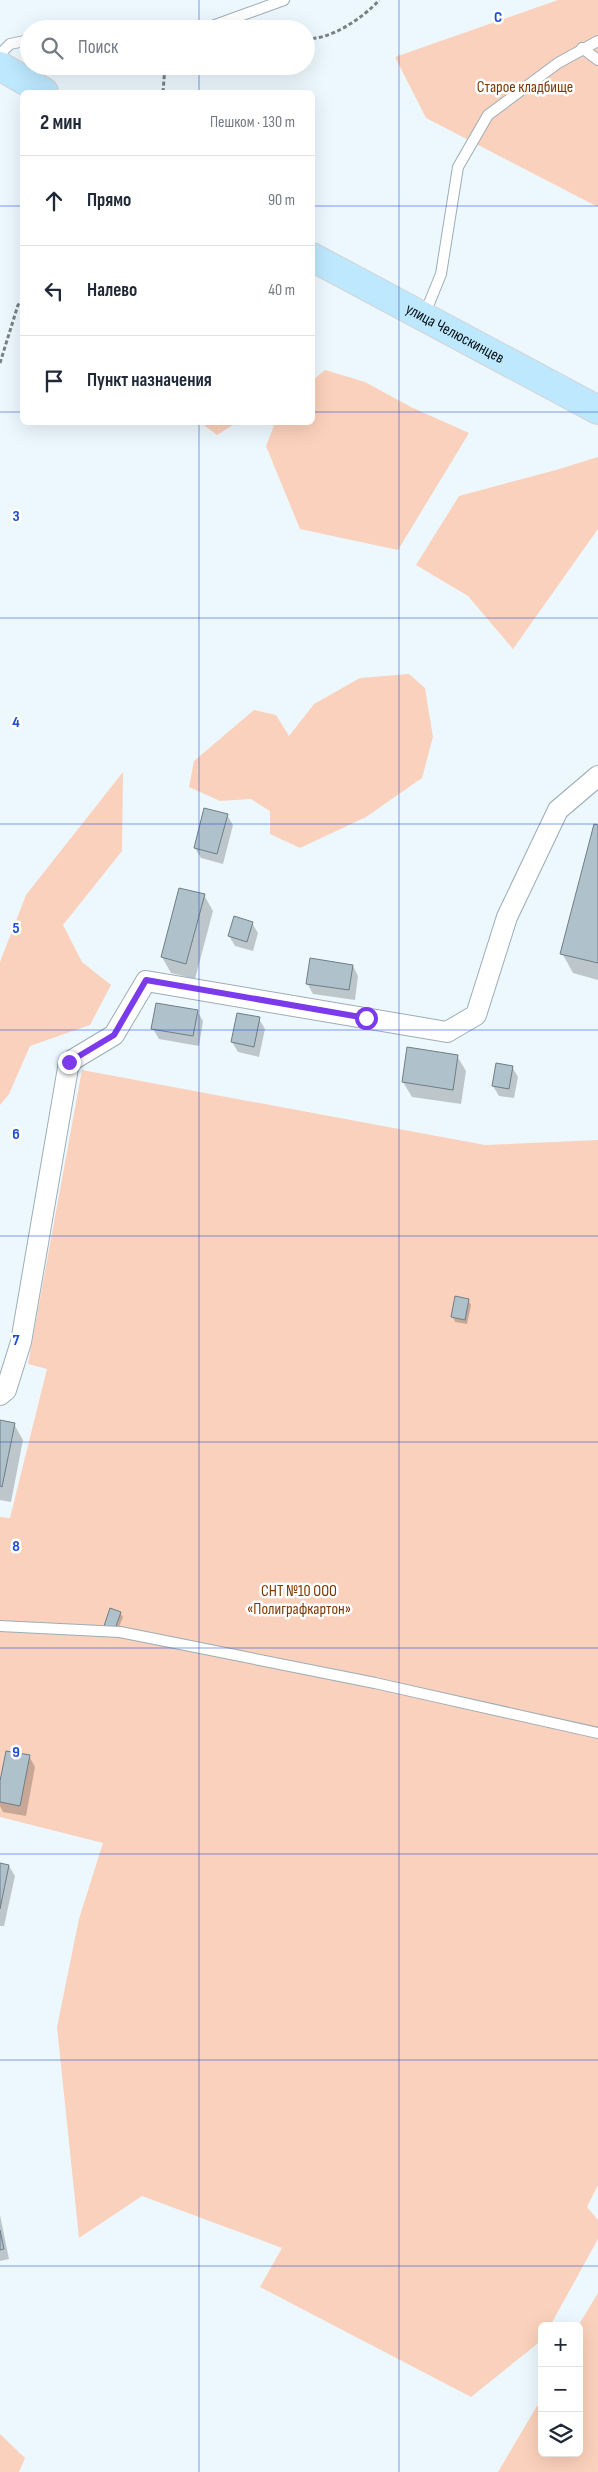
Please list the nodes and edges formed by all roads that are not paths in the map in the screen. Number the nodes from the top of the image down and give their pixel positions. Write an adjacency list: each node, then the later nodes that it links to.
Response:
1 (284, 0): 2 (lane)
2 (229, 20)
3 (598, 41): 5 (lane)
4 (20, 42): 6 (lane)
5 (582, 48): 7 (lane); 11 (lane)
6 (0, 54)
7 (598, 60)
8 (0, 66): 9 (main road)
9 (41, 90)
10 (315, 259): 11 (main road, улица Челюскинцев)
11 (423, 317): 12 (main road, улица Челюскинцев)
12 (598, 410)
13 (598, 776): 14 (street)
14 (0, 1395)
15 (0, 1626): 16 (lane)
16 (598, 1733)

